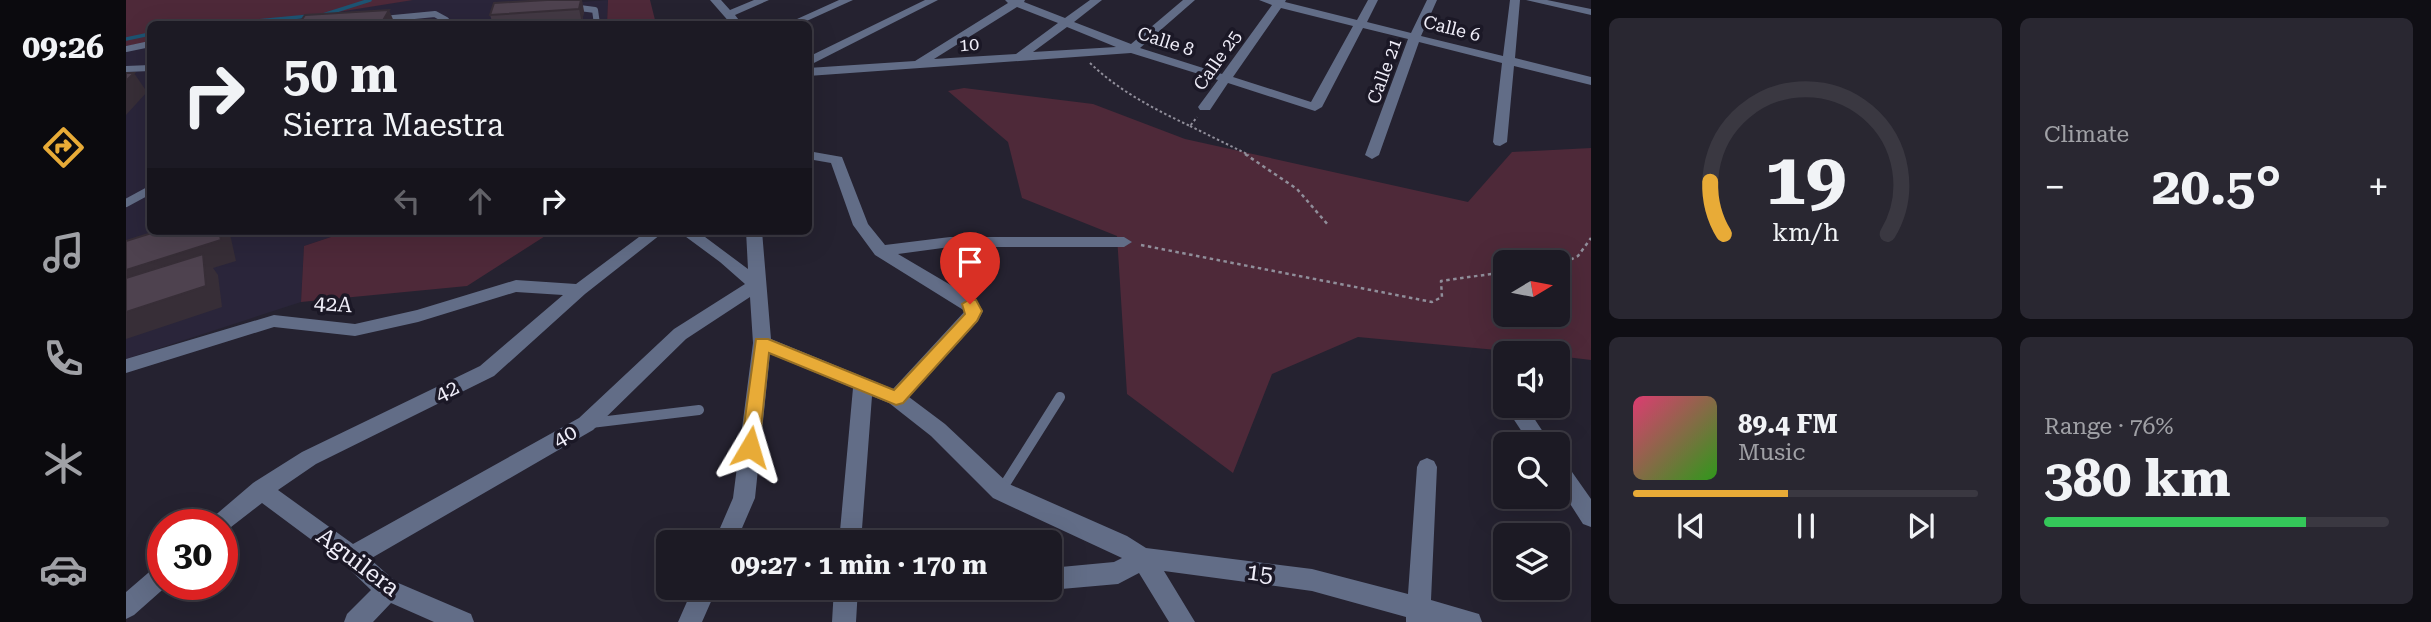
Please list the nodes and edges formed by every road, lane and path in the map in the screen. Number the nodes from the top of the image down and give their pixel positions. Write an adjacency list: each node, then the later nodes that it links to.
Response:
1 (715, 0): 16 (street)
2 (764, 0): 16 (street)
3 (848, 0): 21 (street)
4 (933, 0): 30 (street)
5 (1097, 0): 22 (street)
6 (1190, 0): 26 (street)
7 (1264, 0): 13 (street, Calle 6)
8 (1373, 0): 23 (street)
9 (1432, 0): 24 (street, Calle 21)
10 (1515, 0): 31 (street)
11 (1531, 0): 15 (street)
12 (1016, 1): 22 (street, Calle 8); 32 (street)
13 (1280, 2): 23 (street, Calle 6); 36 (street, Calle 25)
14 (564, 8): 19 (lane)
15 (1591, 12)
16 (729, 14): 20 (street)
17 (369, 21): 18 (lane)
18 (446, 21)
19 (595, 21)
20 (735, 21)
21 (799, 21)
22 (1064, 23): 26 (street, Calle 8); 29 (street)
23 (1360, 24): 24 (street, Calle 6); 36 (street, Calle 8)
24 (1415, 37): 31 (street, Calle 6); 41 (street, Calle 21)
25 (147, 45): 27 (lane)
26 (1132, 48): 28 (street, 10); 36 (street, Calle 8)
27 (126, 49)
28 (1081, 52): 29 (street, 10); 39 (path)
29 (1017, 58): 32 (street, 10)
30 (812, 60)
31 (1509, 60): 37 (street, Calle 6); 40 (street)
32 (915, 66): 35 (street, 10)
33 (147, 68): 34 (lane)
34 (126, 69)
35 (812, 72)
36 (1224, 78): 38 (street, Calle 25)
37 (1591, 81)
38 (1205, 107): 39 (path)
39 (1190, 126): 45 (path)
40 (1500, 142)
41 (1372, 155)
42 (812, 156): 51 (street)
43 (147, 192): 44 (lane)
44 (126, 203)
45 (1329, 226)
46 (652, 235): 55 (street, 42)
47 (692, 235): 54 (street)
48 (754, 235): 54 (street)
49 (1591, 238): 52 (path)
50 (1124, 242): 51 (street); 53 (path)
51 (881, 251): 60 (street)
52 (1570, 260)
53 (1493, 274)
54 (756, 285): 56 (street); 62 (street, 40)
55 (579, 290): 57 (street, 42A); 65 (street, 42)
56 (762, 343): 58 (street); 69 (street)
57 (126, 366)
58 (863, 383): 60 (street); 70 (street)
59 (1060, 397): 66 (lane)
60 (896, 398): 66 (street)
61 (699, 410): 62 (lane)
62 (586, 424): 71 (street, 40)
63 (1427, 467): 79 (street)
64 (1570, 486): 68 (street)
65 (261, 489): 67 (street, 42); 71 (street, Aguilera)
66 (1001, 491): 72 (street)
67 (238, 509)
68 (1591, 517)
69 (729, 530)
70 (851, 530)
71 (352, 557): 75 (street, Aguilera)
72 (1142, 558): 73 (street); 79 (street, 15); 84 (street)
73 (1062, 578)
74 (147, 589): 78 (street)
75 (388, 590): 80 (street); 81 (street, Aguilera)
76 (700, 600): 82 (street)
77 (845, 600): 83 (street)
78 (126, 607)
79 (1418, 615): 85 (street, 15)
80 (356, 622)
81 (462, 622)
82 (690, 622)
83 (844, 622)
84 (1183, 622)
85 (1469, 622)

